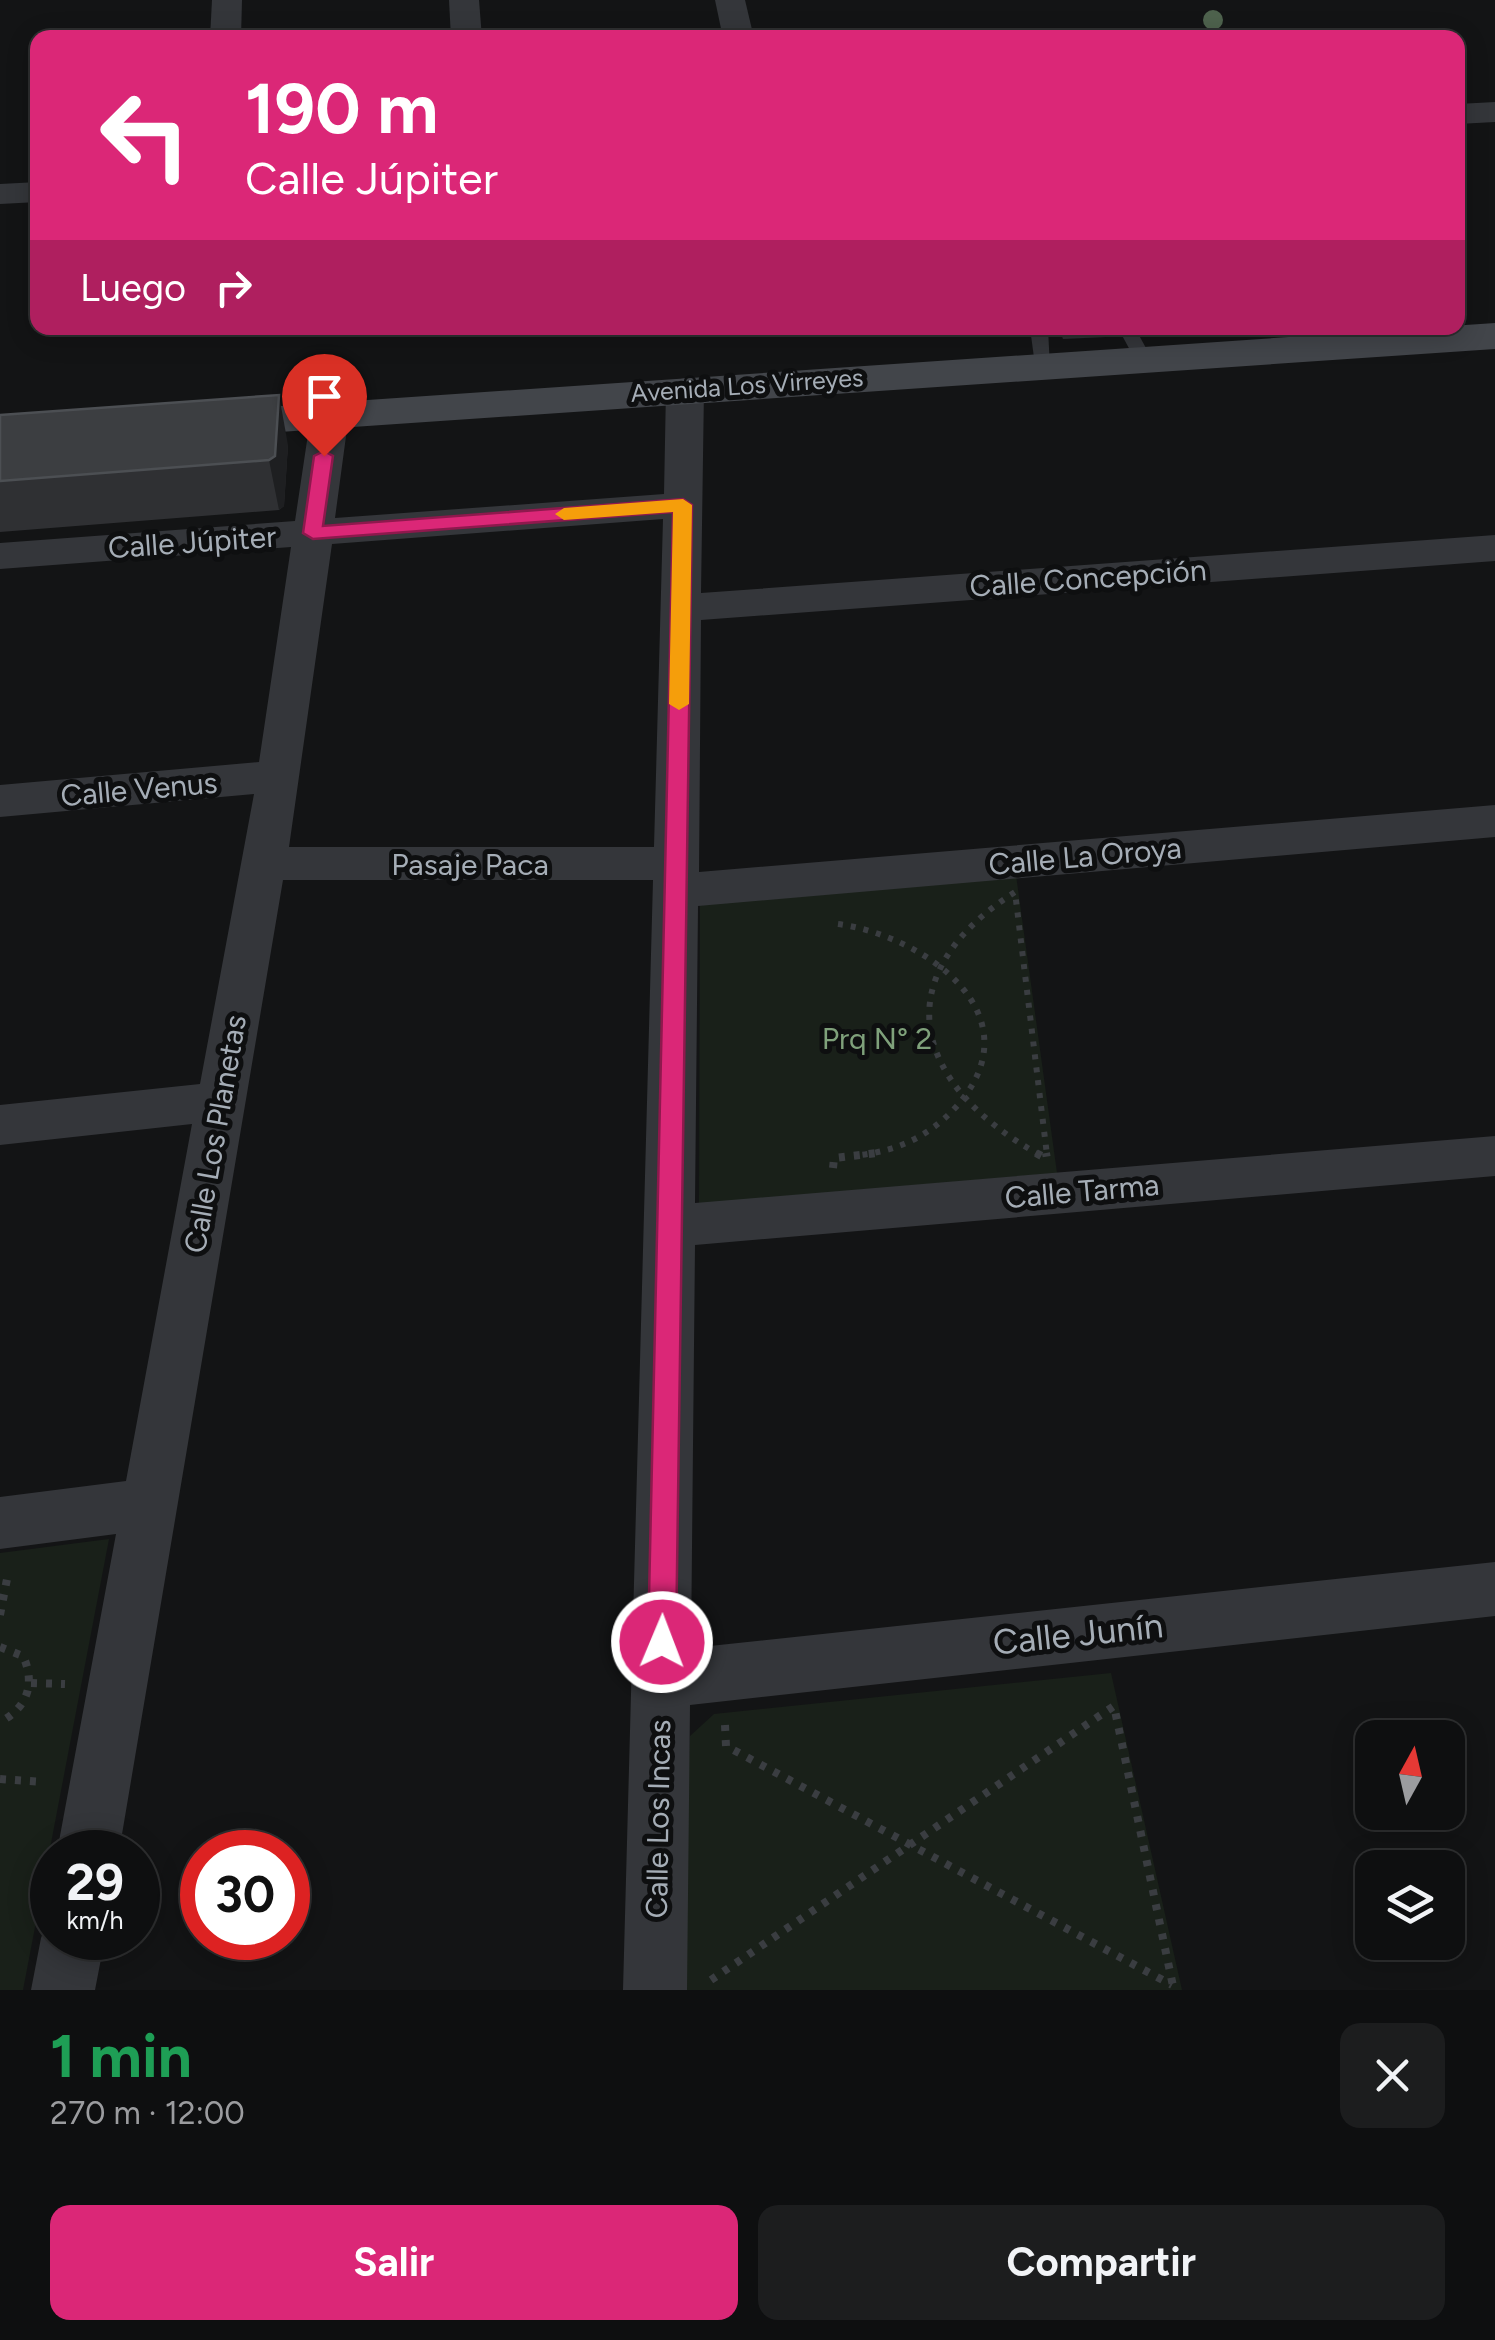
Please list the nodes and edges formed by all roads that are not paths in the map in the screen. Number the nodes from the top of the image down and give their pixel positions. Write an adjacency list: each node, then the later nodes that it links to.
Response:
1 (227, 0): 4 (street)
2 (464, 0): 5 (street)
3 (730, 0): 6 (street)
4 (225, 30)
5 (466, 30)
6 (737, 30)
7 (1495, 112): 8 (street)
8 (1465, 114)
9 (30, 192): 10 (street)
10 (0, 194)
11 (1495, 336): 12 (street, Avenida Los Virreyes)
12 (1135, 343): 13 (street, Avenida Los Virreyes)
13 (1042, 346): 14 (street, Avenida Los Virreyes)
14 (686, 389): 15 (street, Avenida Los Virreyes); 17 (street, Calle Los Incas)
15 (330, 414): 16 (street, Avenida Los Virreyes); 18 (street, Calle Los Planetas)
16 (174, 426)
17 (683, 505): 18 (street, Calle Júpiter); 21 (street, Calle Los Incas)
18 (313, 533): 20 (street, Calle Júpiter); 22 (street, Calle Los Planetas)
19 (1495, 548): 21 (street, Calle Concepción)
20 (0, 556)
21 (681, 608): 26 (street, Calle Los Incas)
22 (279, 776): 23 (street, Calle Venus); 25 (street, Calle Los Planetas)
23 (0, 801)
24 (1495, 821): 26 (street, Calle La Oroya)
25 (263, 864): 26 (street, Pasaje Paca); 27 (street, Calle Los Planetas)
26 (676, 877): 30 (street, Calle Los Incas)
27 (221, 1101): 28 (street); 31 (street, Calle Los Planetas)
28 (0, 1125)
29 (1495, 1156): 30 (street, Calle Tarma)
30 (670, 1226): 34 (street, Calle Los Incas)
31 (150, 1504): 32 (street); 35 (street, Calle Los Planetas)
32 (0, 1523)
33 (1495, 1590): 34 (street, Calle Junín)
34 (662, 1680): 38 (street, Calle Los Incas)
35 (92, 1830)
36 (69, 1960): 37 (street)
37 (64, 1990)
38 (654, 1990)

